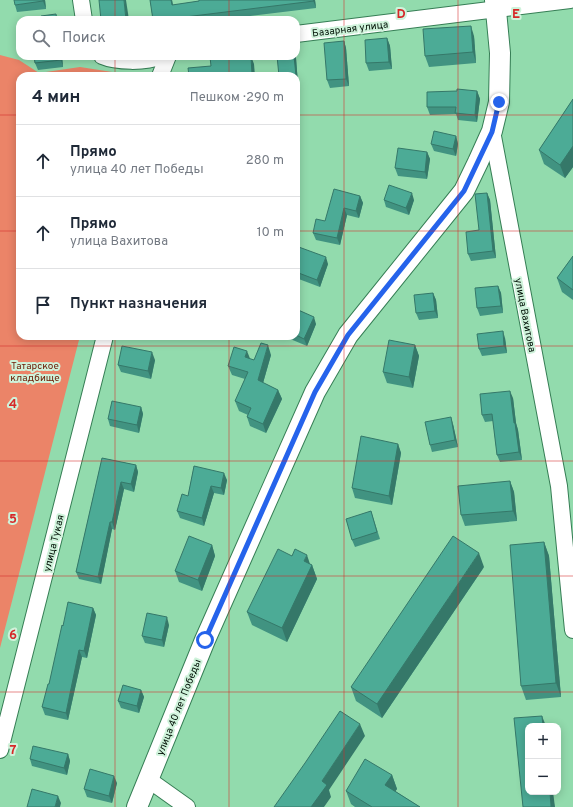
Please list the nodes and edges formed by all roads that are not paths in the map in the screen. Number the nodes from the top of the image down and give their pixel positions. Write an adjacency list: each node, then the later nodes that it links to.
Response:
1 (82, 0): 4 (street)
2 (570, 0): 3 (street, Базарная улица)
3 (496, 4): 5 (street, Базарная улица); 10 (street, улица Вахитова)
4 (84, 16)
5 (300, 33)
6 (120, 60): 7 (street)
7 (144, 60)
8 (166, 60): 9 (street)
9 (162, 72)
10 (492, 132): 12 (street, улица Вахитова); 14 (street, улица 40 лет Победы)
11 (104, 340): 13 (street, улица Тукая)
12 (573, 630)
13 (0, 750)
14 (149, 780): 15 (street, улица 40 лет Победы); 16 (street)
15 (137, 807)
16 (187, 807)

